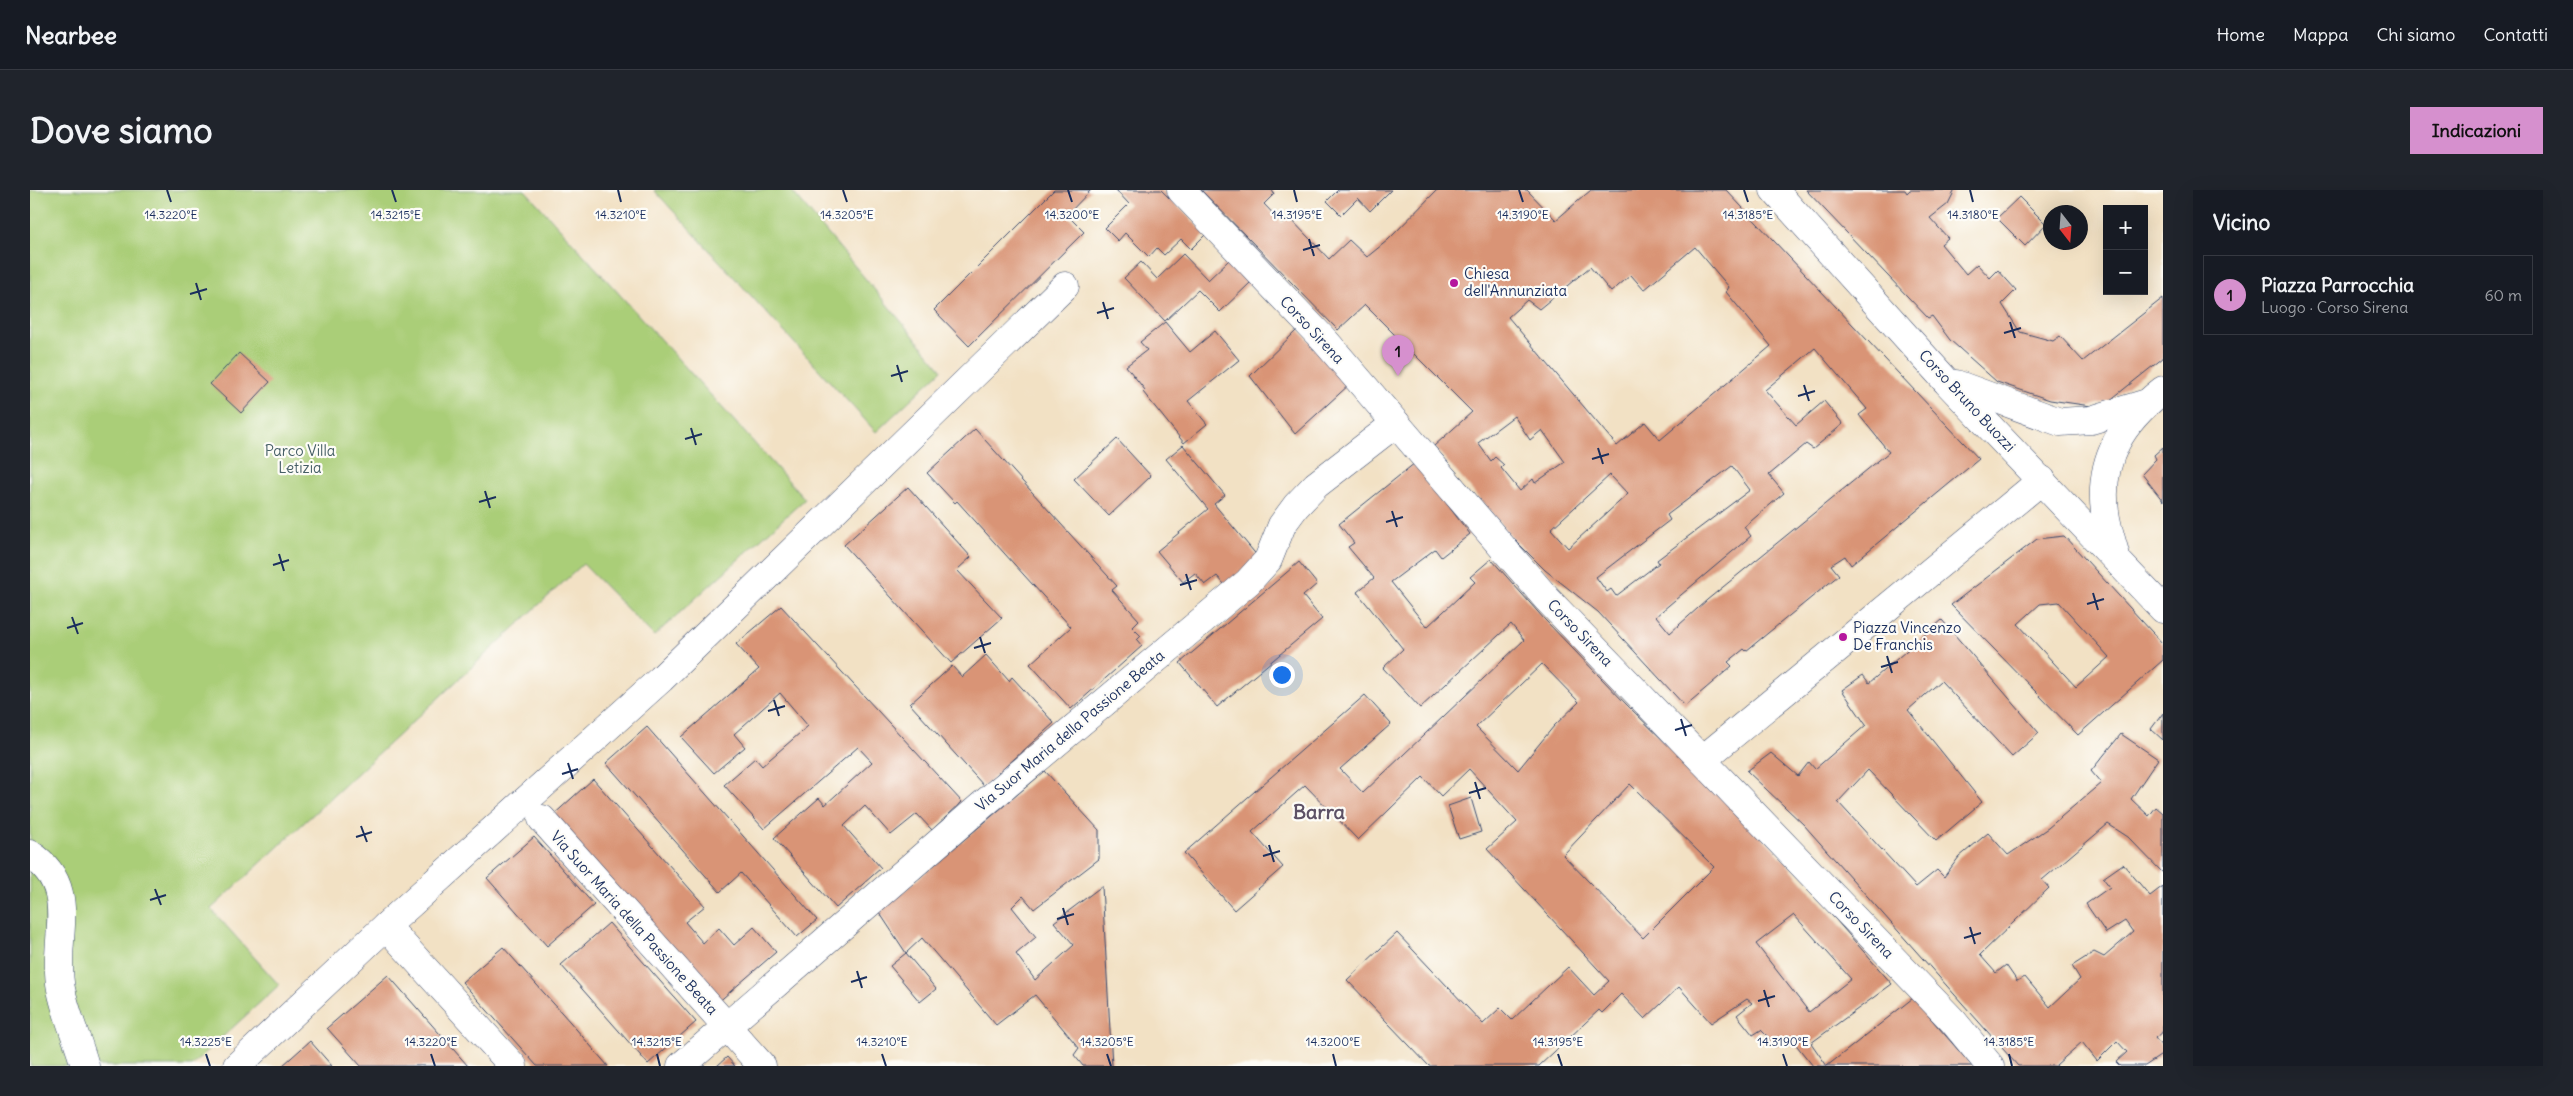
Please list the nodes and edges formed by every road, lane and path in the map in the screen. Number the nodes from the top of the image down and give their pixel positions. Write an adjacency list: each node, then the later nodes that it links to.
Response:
1 (1182, 190): 6 (street, Corso Sirena)
2 (1774, 190): 4 (street, Corso Bruno Buozzi)
3 (1065, 286): 13 (street)
4 (1947, 382): 5 (street); 7 (street, Corso Bruno Buozzi)
5 (2154, 397): 8 (street)
6 (1396, 423): 10 (street, Corso Sirena); 14 (street, Via Suor Maria della Passione Beata)
7 (2042, 480): 8 (street, Corso Bruno Buozzi); 10 (street)
8 (2117, 562): 9 (street, Corso Bruno Buozzi)
9 (2163, 609)
10 (1702, 760): 20 (street, Corso Sirena)
11 (542, 820): 14 (street, Via Suor Maria della Passione Beata)
12 (30, 854): 15 (street)
13 (386, 926): 16 (street); 17 (street)
14 (726, 1026): 18 (street, Via Suor Maria della Passione Beata); 19 (street, Via Suor Maria della Passione Beata)
15 (85, 1066)
16 (237, 1066)
17 (513, 1066)
18 (681, 1066)
19 (762, 1066)
20 (1990, 1066)

